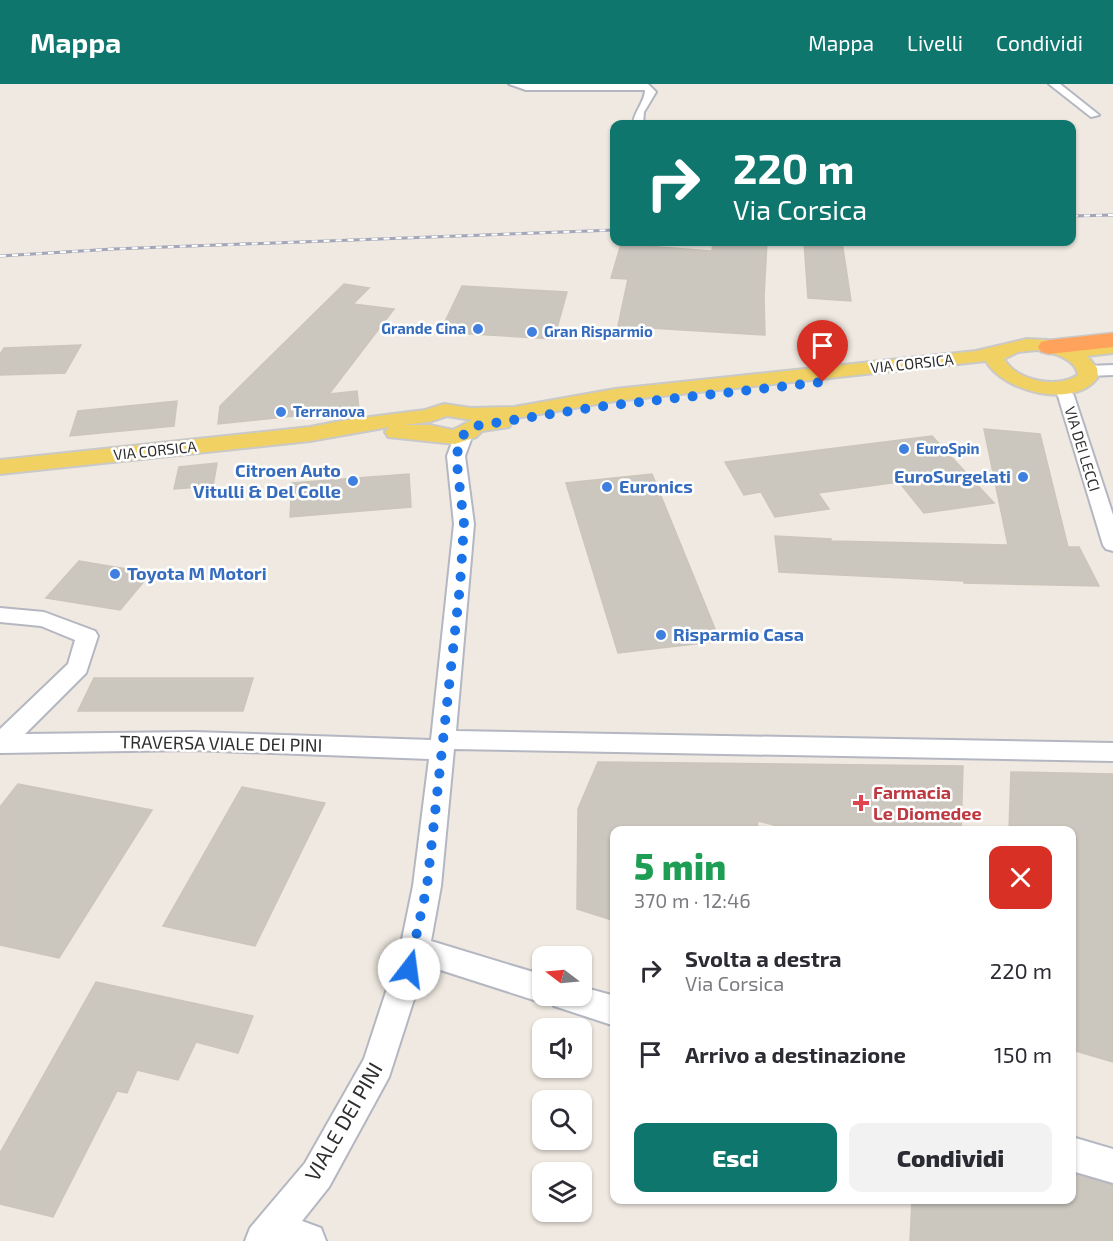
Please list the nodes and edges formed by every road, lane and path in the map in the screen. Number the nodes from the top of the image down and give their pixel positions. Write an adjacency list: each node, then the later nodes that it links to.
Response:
1 (514, 84): 4 (street)
2 (1054, 84): 3 (street)
3 (1094, 115)
4 (638, 120)
5 (1113, 340): 7 (highway)
6 (1113, 347): 7 (main road, VIA CORSICA)
7 (1058, 350): 8 (main road, VIA CORSICA); 10 (main road)
8 (999, 362): 11 (main road, VIA CORSICA); 12 (main road, VIA CORSICA); 12 (main road, VIA CORSICA)
9 (1113, 370): 10 (street)
10 (1088, 371): 11 (main road)
11 (1060, 388): 14 (street, VIA DEI LECCI)
12 (465, 426): 13 (main road, VIA CORSICA); 17 (street, VIALE DEI PINI)
13 (0, 468)
14 (1113, 545)
15 (0, 615): 16 (street)
16 (0, 744): 17 (street, TRAVERSA VIALE DEI PINI)
17 (443, 745): 18 (street, TRAVERSA VIALE DEI PINI); 19 (street, VIALE DEI PINI)
18 (1113, 752)
19 (415, 949): 20 (street); 25 (street, VIALE DEI PINI)
20 (532, 986)
21 (592, 1004): 22 (street)
22 (610, 1010)
23 (1076, 1155): 24 (street)
24 (1113, 1166)
25 (269, 1235): 26 (street)
26 (308, 1241)

